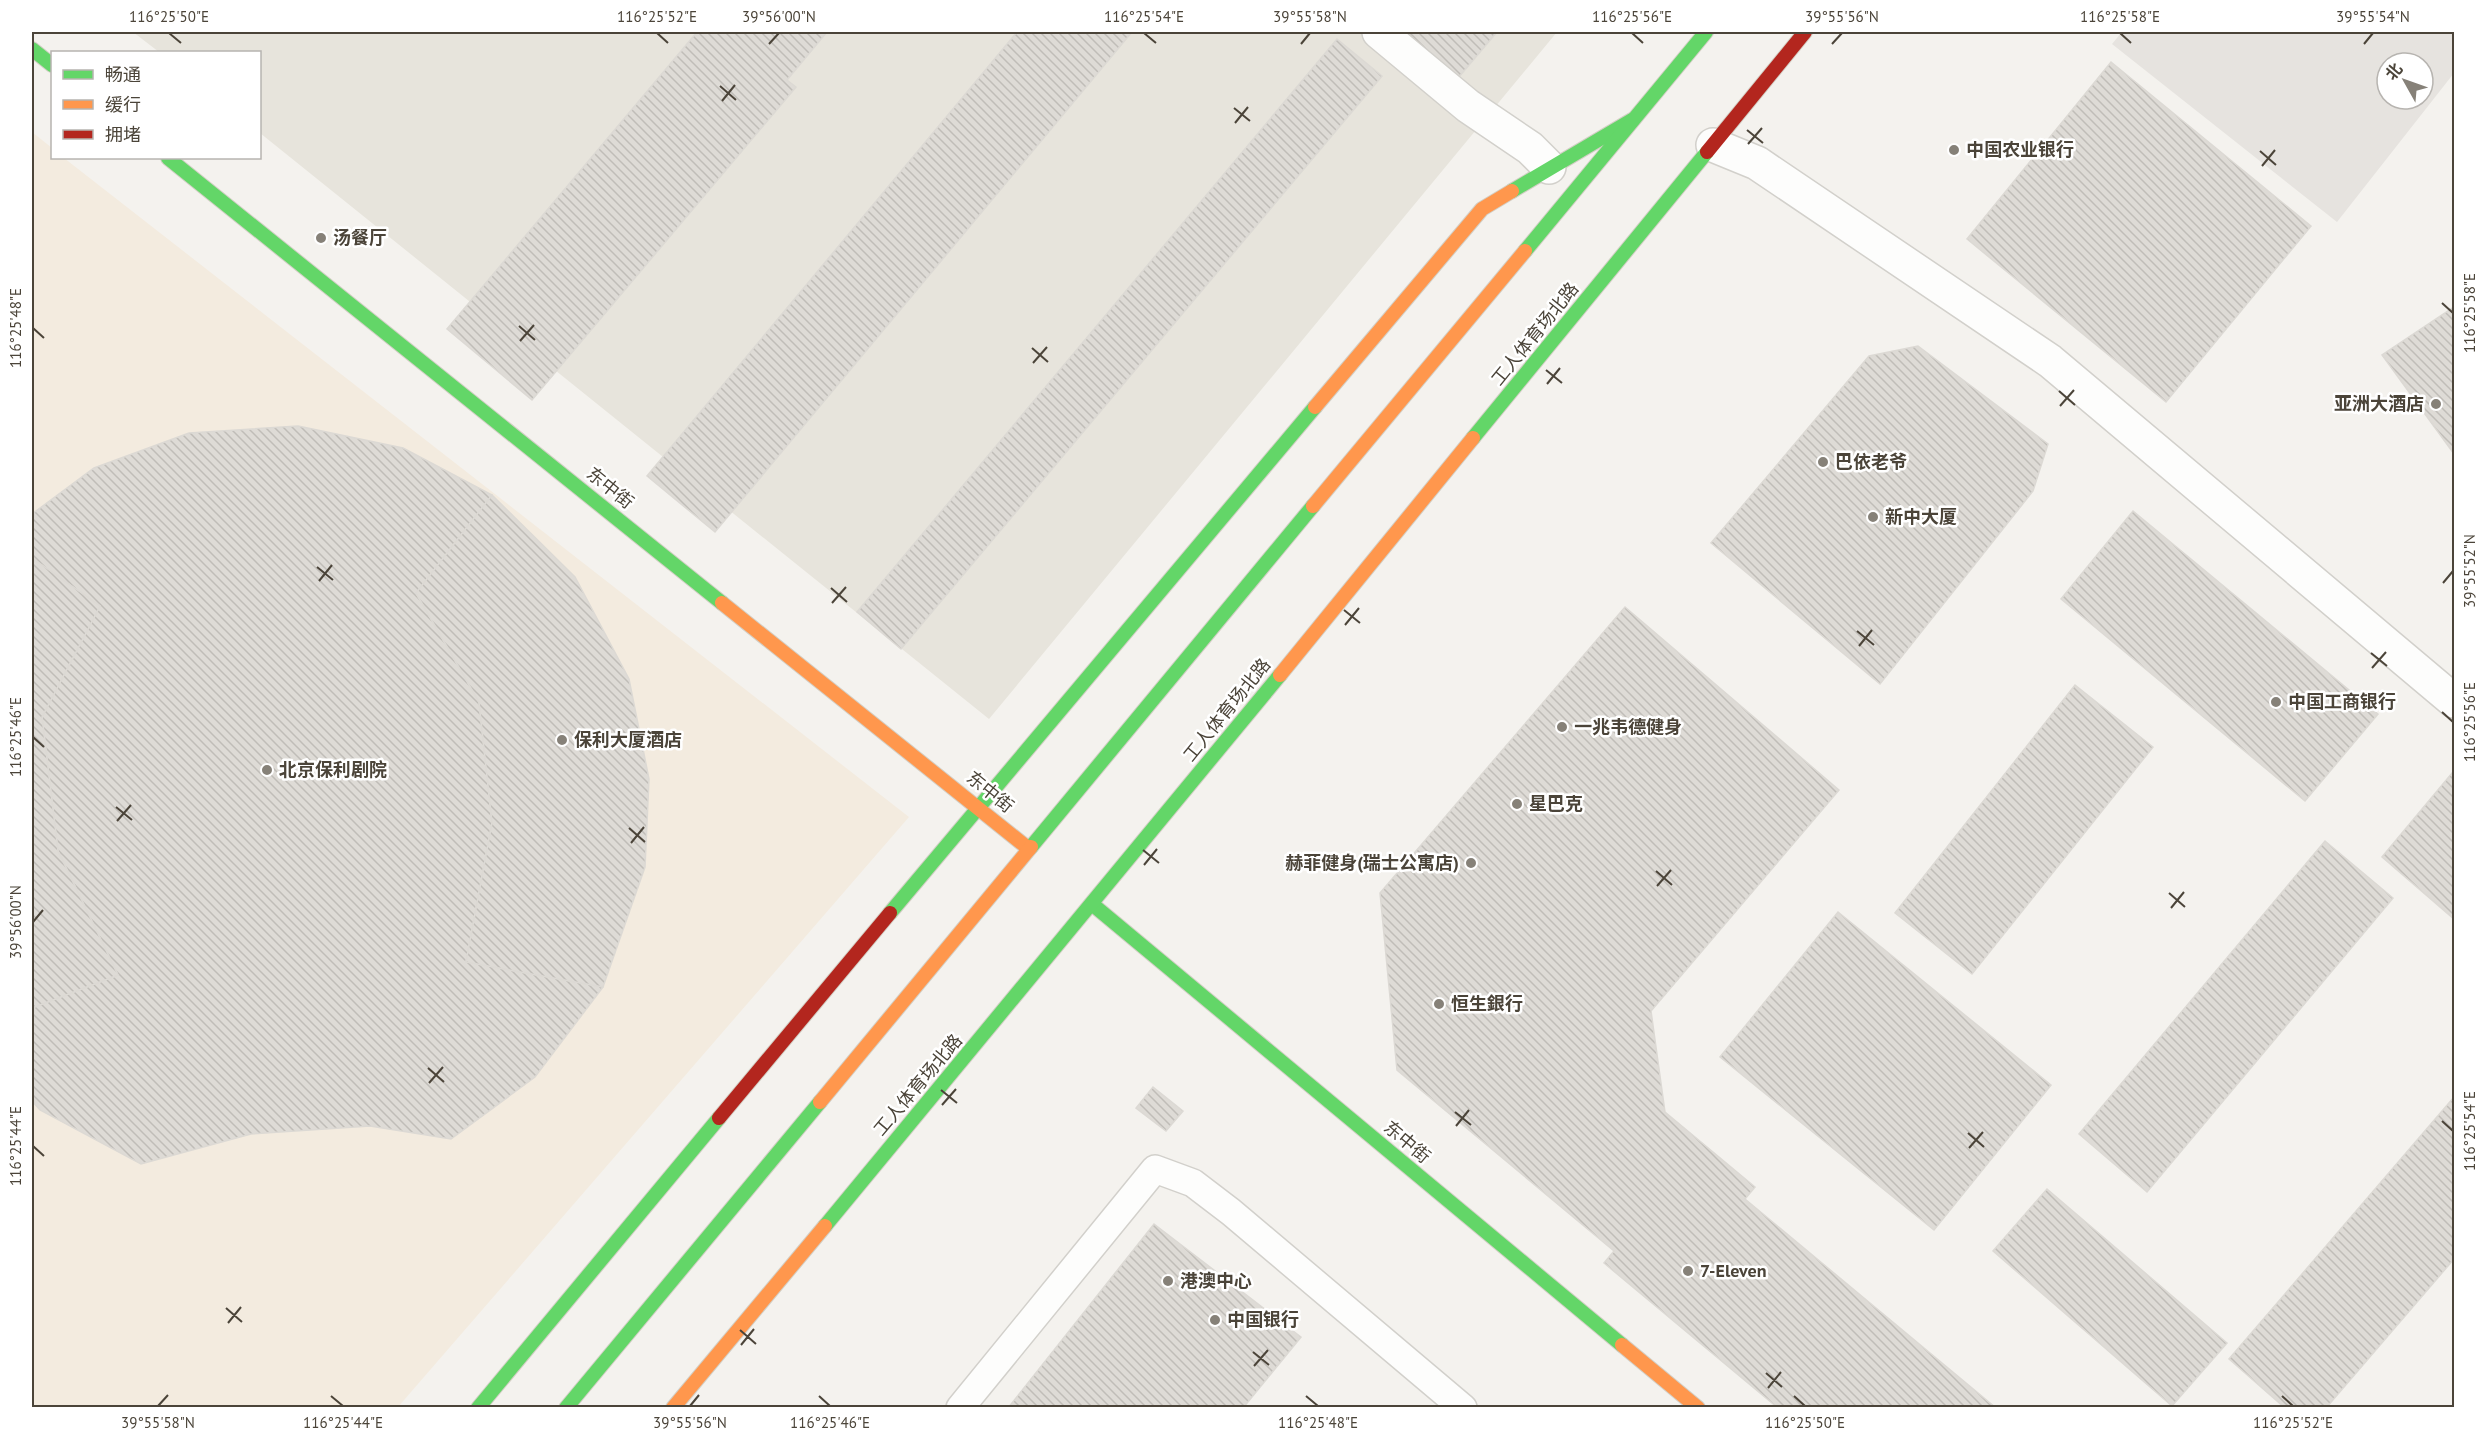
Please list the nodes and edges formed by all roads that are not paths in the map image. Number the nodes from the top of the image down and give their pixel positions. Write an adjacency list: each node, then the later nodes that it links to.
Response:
1 (1379, 32): 9 (street)
2 (1706, 32): 6 (street)
3 (1805, 32): 7 (street, 工人体育场北路)
4 (32, 49): 5 (street)
5 (51, 64)
6 (1633, 120): 9 (street); 12 (street)
7 (1713, 145): 10 (street); 13 (street, 工人体育场北路)
8 (169, 159): 11 (street, 东中街)
9 (1550, 167): 11 (street)
10 (2454, 700)
11 (979, 805): 12 (street, 东中街); 14 (street)
12 (1029, 849): 15 (street)
13 (1092, 904): 16 (street, 工人体育场北路); 19 (street, 东中街)
14 (478, 1407)
15 (566, 1407)
16 (673, 1407)
17 (960, 1407): 18 (lane)
18 (1463, 1407)
19 (1698, 1407)

